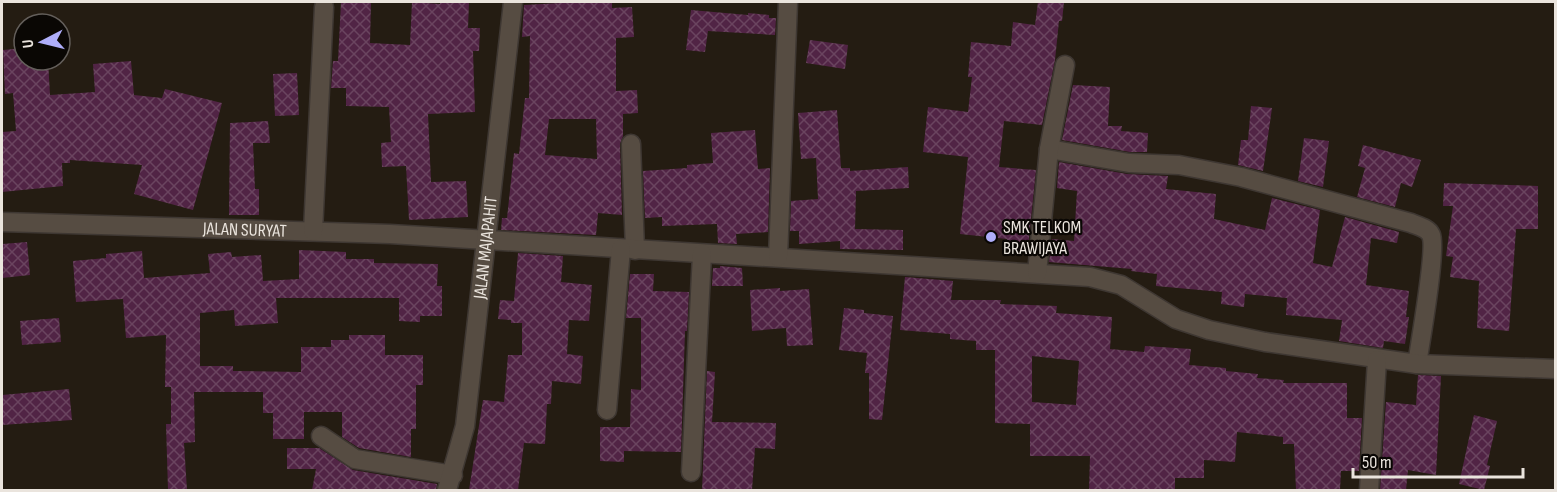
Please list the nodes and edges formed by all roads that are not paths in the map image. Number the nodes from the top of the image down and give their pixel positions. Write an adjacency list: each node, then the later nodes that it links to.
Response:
1 (513, 2): 9 (street, JALAN MAJAPAHIT)
2 (788, 2): 12 (street)
3 (324, 7): 8 (street)
4 (1065, 65): 6 (street)
5 (631, 144): 10 (street)
6 (1049, 149): 13 (street); 15 (street)
7 (2, 222): 8 (street, JALAN SURYAT)
8 (313, 231): 9 (street, JALAN SURYAT)
9 (487, 239): 10 (street, JALAN SURYAT); 20 (street, JALAN MAJAPAHIT)
10 (628, 250): 11 (street, JALAN SURYAT); 17 (street)
11 (702, 254): 12 (street, JALAN SURYAT); 19 (street)
12 (778, 257): 13 (street, JALAN SURYAT)
13 (1037, 273): 14 (street, JALAN SURYAT)
14 (1377, 360): 15 (street, JALAN SURYAT); 21 (street)
15 (1417, 364): 16 (street, JALAN SURYAT)
16 (1556, 369)
17 (607, 410)
18 (321, 436): 20 (street)
19 (691, 472)
20 (450, 483)
21 (1369, 490)

